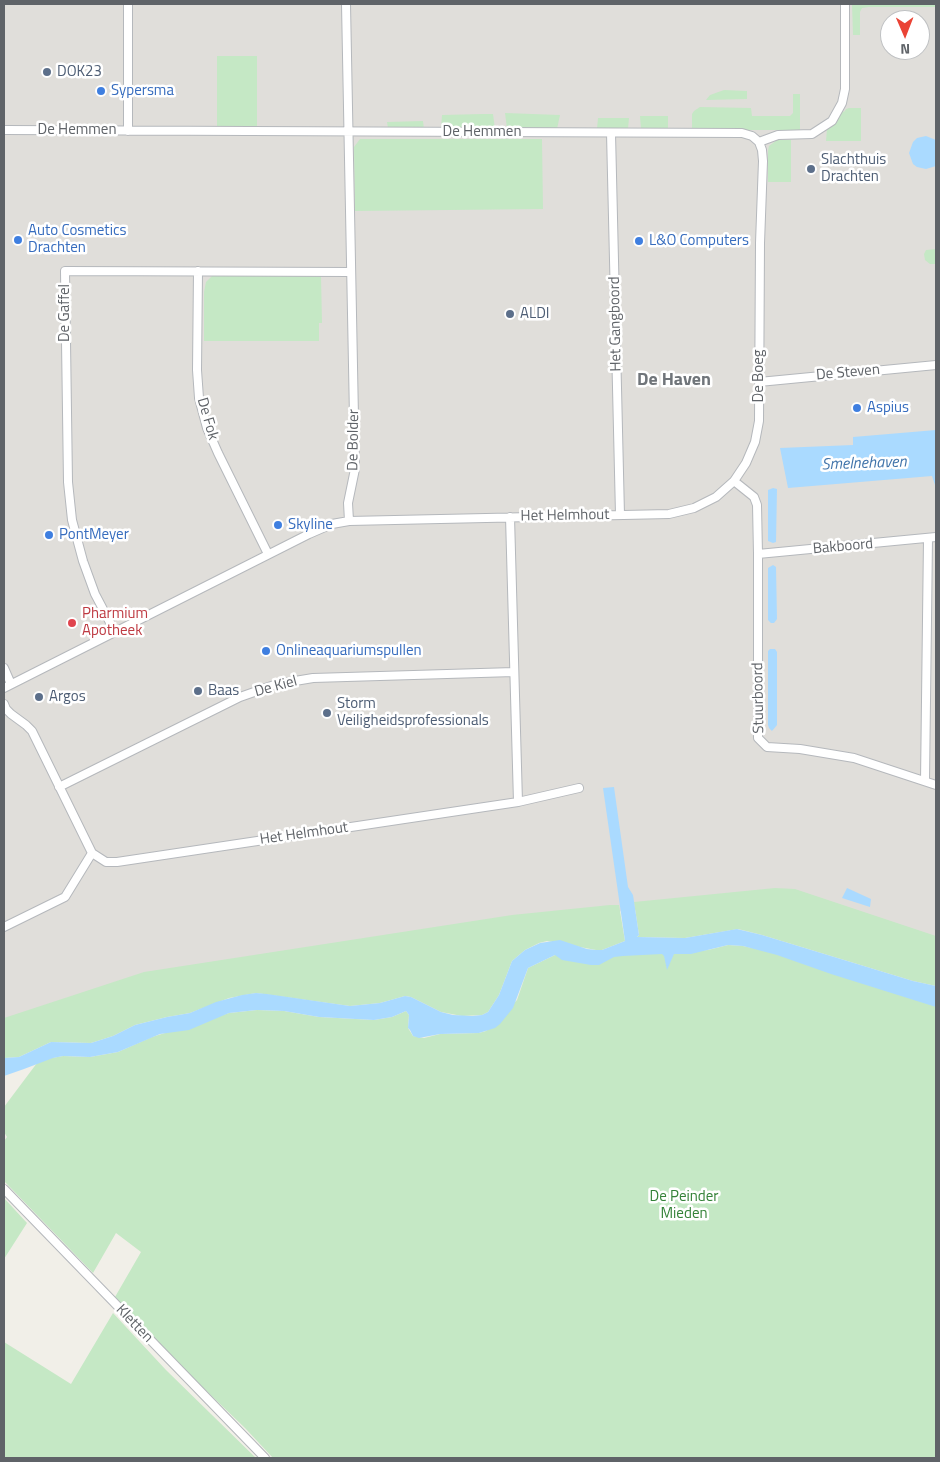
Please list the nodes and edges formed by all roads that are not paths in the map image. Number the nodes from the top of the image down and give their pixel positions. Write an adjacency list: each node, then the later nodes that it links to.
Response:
1 (128, 4): 5 (street)
2 (346, 4): 6 (street, De Bolder)
3 (844, 4): 8 (street)
4 (4, 130): 5 (street, De Hemmen)
5 (128, 131): 6 (street, De Hemmen)
6 (348, 131): 7 (street, De Hemmen); 10 (street, De Bolder)
7 (611, 133): 8 (street, De Hemmen); 14 (street, Het Gangboord)
8 (759, 142): 12 (street, De Boeg)
9 (198, 271): 10 (street, De Gaffel); 18 (street, De Fok); 20 (street, De Gaffel)
10 (351, 272): 16 (street, De Bolder)
11 (936, 365): 12 (street, De Steven)
12 (759, 382): 13 (street, De Boeg)
13 (734, 481): 14 (street, De Boeg); 19 (street, Stuurboord)
14 (620, 516): 15 (street, Het Helmhout)
15 (510, 517): 16 (street, Het Helmhout); 22 (street, Het Helmhout)
16 (349, 521): 18 (street)
17 (932, 538): 19 (street, Bakboord); 25 (street, Bakboord)
18 (268, 554): 20 (street)
19 (758, 554): 25 (street, Stuurboord)
20 (115, 632): 23 (street)
21 (4, 668): 23 (street)
22 (514, 672): 27 (street, De Kiel); 29 (street, Het Helmhout)
23 (7, 686)
24 (4, 704): 27 (street)
25 (925, 781): 26 (street, Stuurboord)
26 (936, 785)
27 (59, 787): 30 (street)
28 (579, 788): 29 (street, Het Helmhout)
29 (518, 802): 30 (street, Het Helmhout)
30 (92, 853): 31 (street)
31 (4, 927)
32 (4, 1189): 33 (street, Kletten)
33 (265, 1458)

